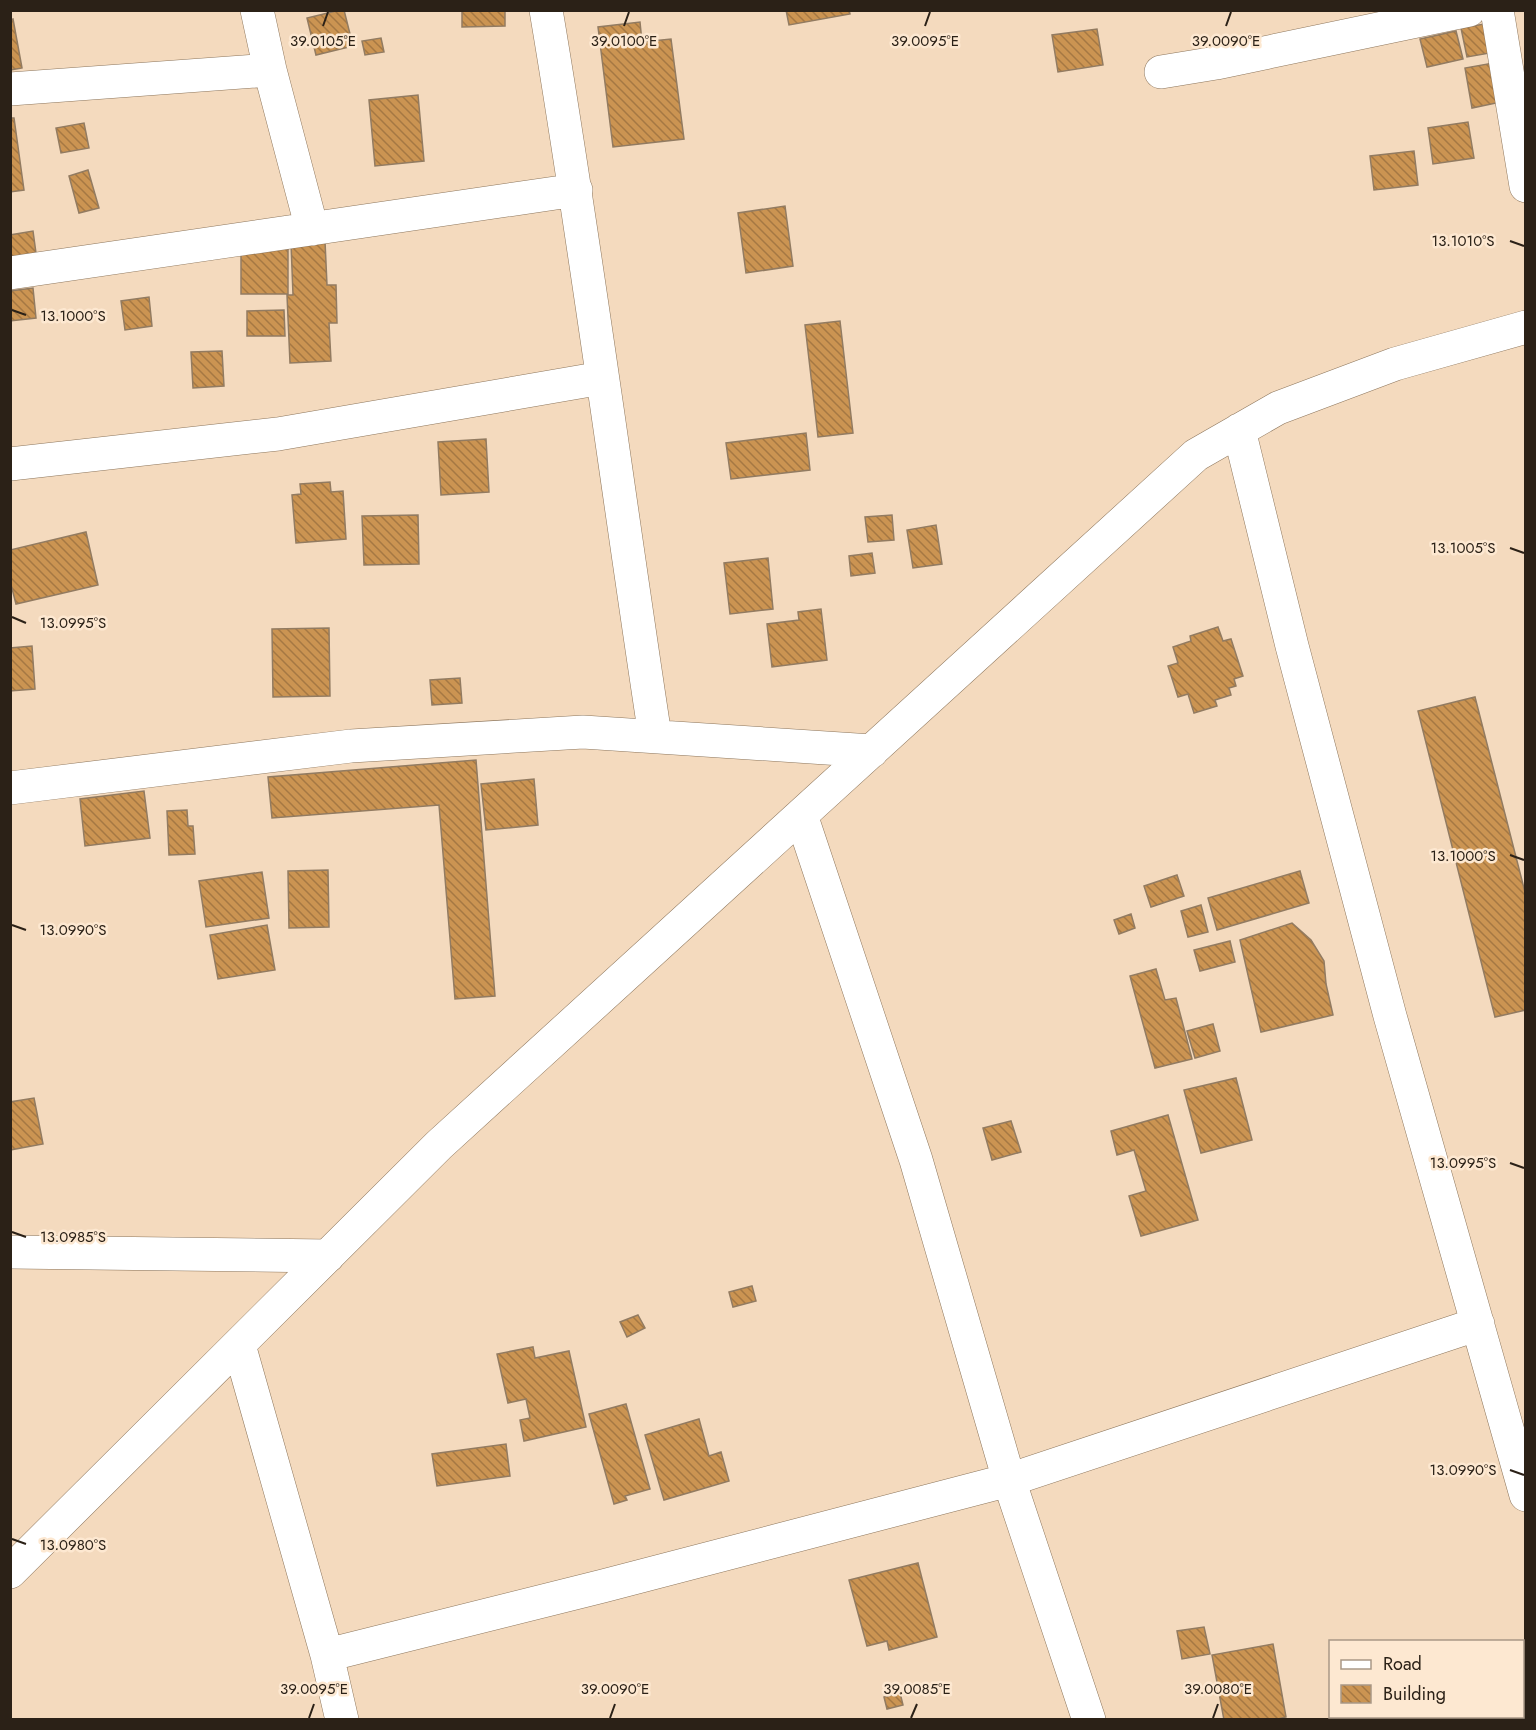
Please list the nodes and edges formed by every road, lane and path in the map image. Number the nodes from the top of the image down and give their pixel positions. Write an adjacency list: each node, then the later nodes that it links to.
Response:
1 (257, 10): 5 (street)
2 (546, 10): 9 (street)
3 (1468, 10): 6 (street)
4 (1497, 10): 8 (street)
5 (270, 70): 7 (street); 10 (street)
6 (1161, 72)
7 (10, 89)
8 (1526, 186)
9 (576, 190): 10 (street); 13 (street)
10 (312, 229): 11 (street)
11 (10, 273)
12 (1526, 327): 14 (street)
13 (602, 378): 15 (street); 16 (street)
14 (1239, 430): 17 (street); 22 (street)
15 (10, 464)
16 (655, 736): 17 (street); 18 (street)
17 (872, 751): 19 (street)
18 (10, 788)
19 (801, 815): 21 (street); 24 (street)
20 (10, 1252): 21 (street)
21 (328, 1256): 23 (street)
22 (1478, 1324): 24 (street); 25 (street)
23 (239, 1345): 26 (street); 27 (street)
24 (1009, 1480): 27 (street); 29 (street)
25 (1526, 1495)
26 (10, 1572)
27 (327, 1655): 28 (street)
28 (342, 1719)
29 (1089, 1719)

